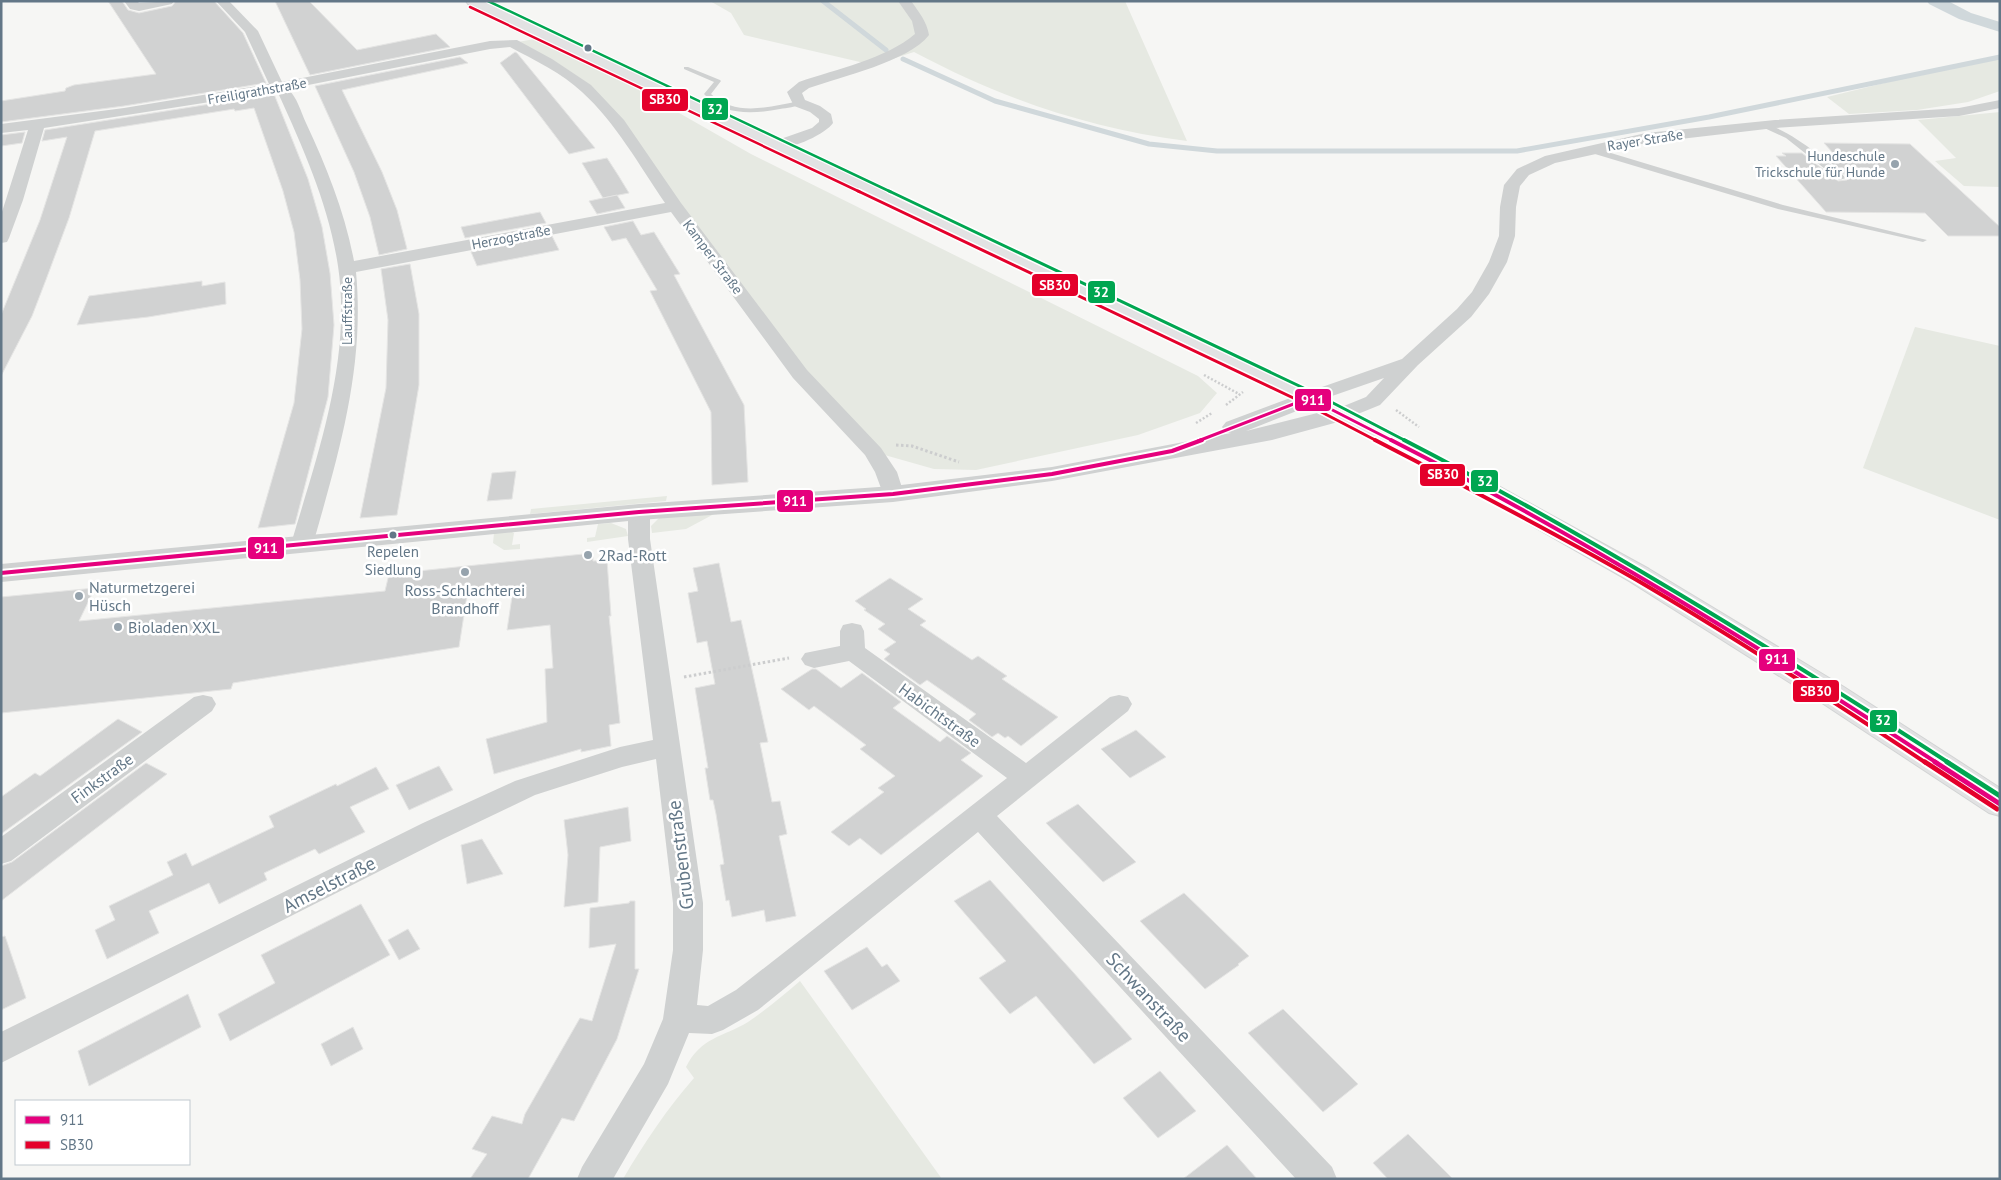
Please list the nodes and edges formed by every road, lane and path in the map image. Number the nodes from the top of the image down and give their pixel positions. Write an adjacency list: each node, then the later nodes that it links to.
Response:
1 (130, 1): 2 (street)
2 (168, 1)
3 (222, 1): 8 (street, Lauffstraße)
4 (473, 1): 14 (main road)
5 (904, 1): 9 (street)
6 (512, 43): 8 (street, Freiligrathstraße); 18 (street, Kamper Straße)
7 (686, 68): 9 (lane)
8 (278, 88): 11 (street, Freiligrathstraße); 21 (street, Lauffstraße)
9 (799, 103): 14 (street)
10 (2000, 104): 12 (street, Rayer Straße)
11 (37, 125): 13 (street, Freiligrathstraße); 17 (street)
12 (1762, 125): 15 (street, Rayer Straße); 16 (lane)
13 (1, 129)
14 (776, 145): 23 (main road)
15 (1588, 149): 20 (lane); 22 (street, Rayer Straße)
16 (1842, 178)
17 (8, 201): 19 (street)
18 (675, 206): 21 (street, Herzogstraße); 30 (street, Kamper Straße)
19 (1, 238)
20 (1923, 240)
21 (347, 268): 34 (street, Lauffstraße)
22 (1411, 361): 24 (street, Rayer Straße); 27 (street, Rayer Straße)
23 (1268, 378): 24 (main road); 25 (path)
24 (1309, 398): 27 (main road); 29 (street)
25 (1221, 408)
26 (1213, 413): 28 (path)
27 (1340, 414): 29 (street); 42 (main road)
28 (1189, 426)
29 (1172, 451): 32 (street)
30 (874, 452): 31 (path); 32 (street, Kamper Straße)
31 (960, 462)
32 (893, 494): 33 (street)
33 (639, 512): 34 (street); 37 (street, Grubenstraße)
34 (302, 544): 35 (street)
35 (1, 573)
36 (814, 659): 37 (path); 41 (street, Habichtstraße)
37 (659, 682): 40 (street, Grubenstraße)
38 (203, 704): 44 (street, Finkstraße)
39 (1119, 704): 41 (street)
40 (666, 746): 45 (street, Grubenstraße); 46 (street, Amselstraße)
41 (1028, 778): 43 (street)
42 (2000, 804)
43 (979, 814): 45 (street); 48 (street, Schwanstraße)
44 (1, 853)
45 (679, 1019): 47 (street, Grubenstraße)
46 (1, 1048)
47 (594, 1179)
48 (1320, 1179)

